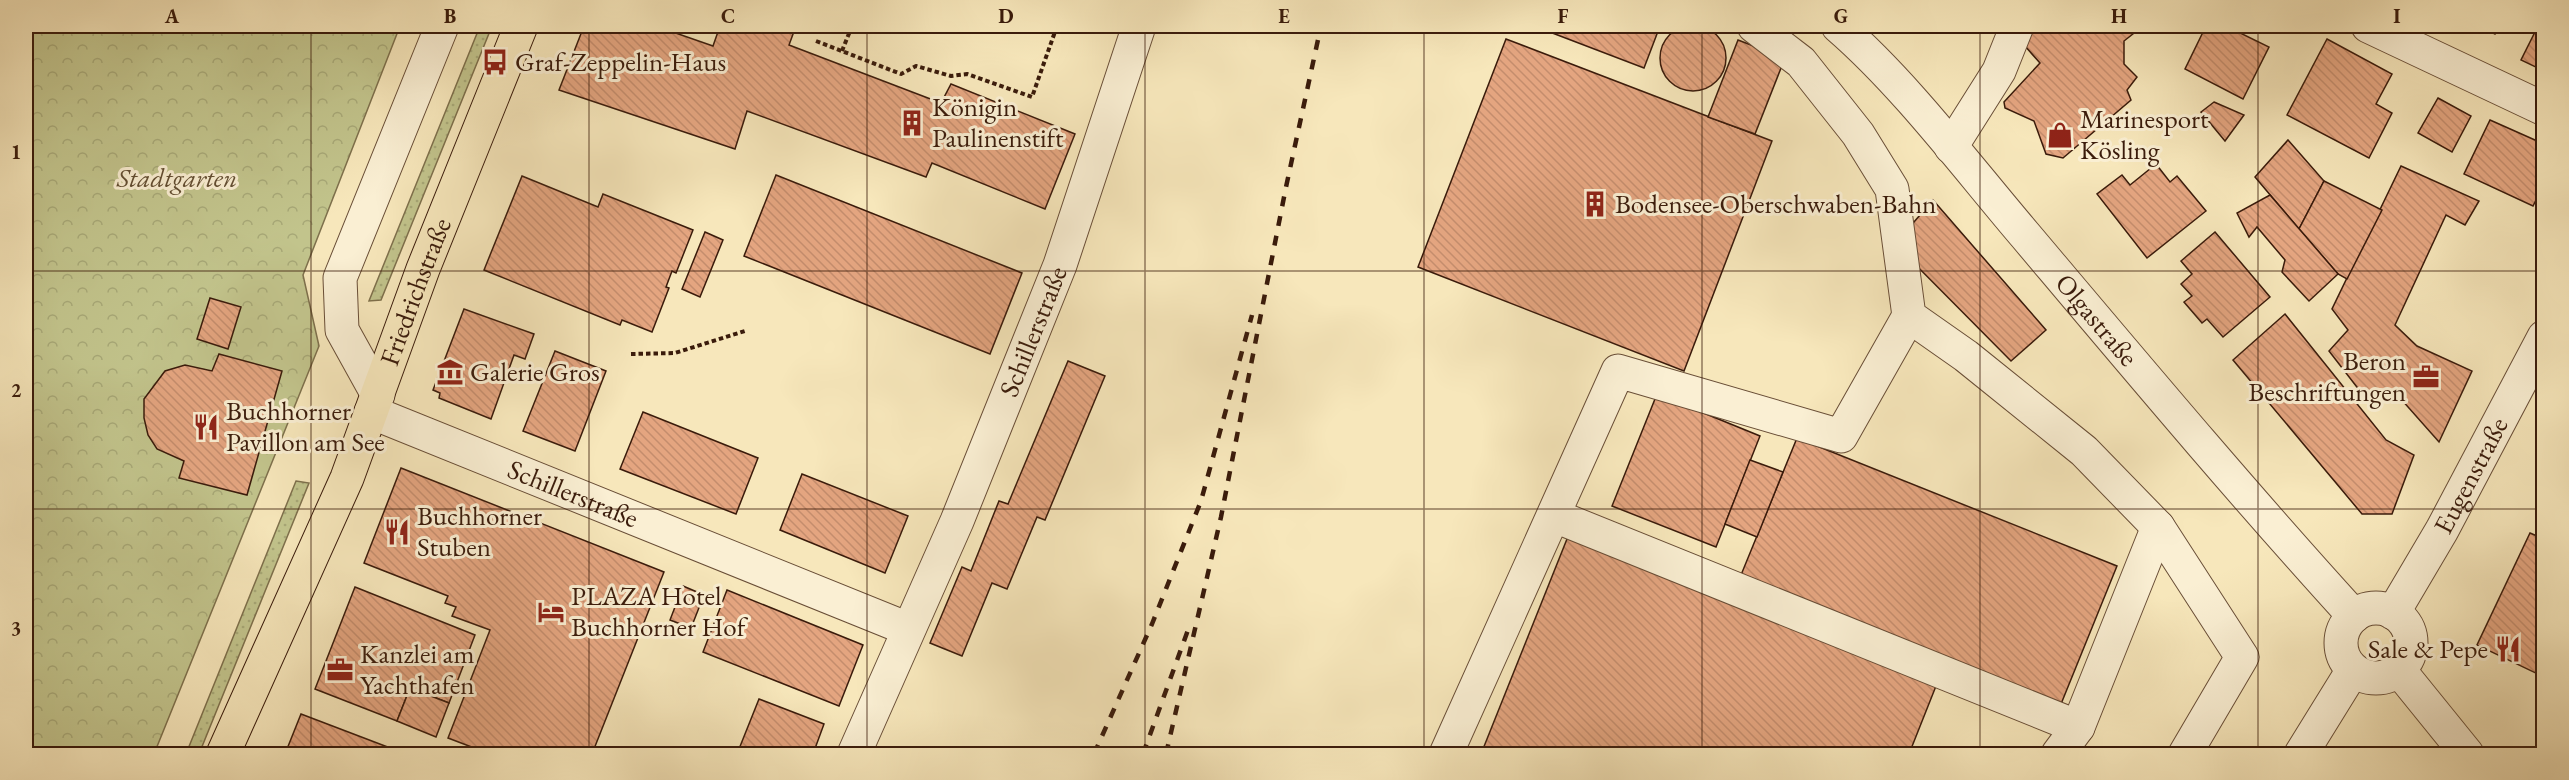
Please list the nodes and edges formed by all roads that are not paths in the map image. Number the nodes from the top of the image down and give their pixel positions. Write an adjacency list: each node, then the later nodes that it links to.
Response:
1 (442, 26): 12 (street)
2 (521, 26): 12 (main road, Friedrichstraße)
3 (1139, 26): 17 (street, Schillerstraße)
4 (1754, 26): 10 (street)
5 (1838, 26): 9 (street, Olgastraße)
6 (2017, 26): 9 (street)
7 (2368, 26): 8 (street)
8 (2544, 109)
9 (1951, 147): 16 (street, Olgastraße)
10 (1909, 316): 13 (street); 14 (street)
11 (2544, 337): 15 (street, Eugenstraße)
12 (374, 403): 17 (street, Schillerstraße); 21 (main road, Friedrichstraße)
13 (1555, 516): 20 (street); 23 (street)
14 (2157, 527): 20 (street); 25 (street)
15 (2393, 612): 16 (street); 19 (street)
16 (2354, 616): 18 (street)
17 (908, 629): 22 (street, Schillerstraße)
18 (2353, 670): 19 (street); 26 (street)
19 (2399, 670): 27 (street)
20 (2078, 727): 24 (street)
21 (223, 754)
22 (854, 754)
23 (1446, 754)
24 (2058, 754)
25 (2185, 754)
26 (2301, 754)
27 (2467, 754)

